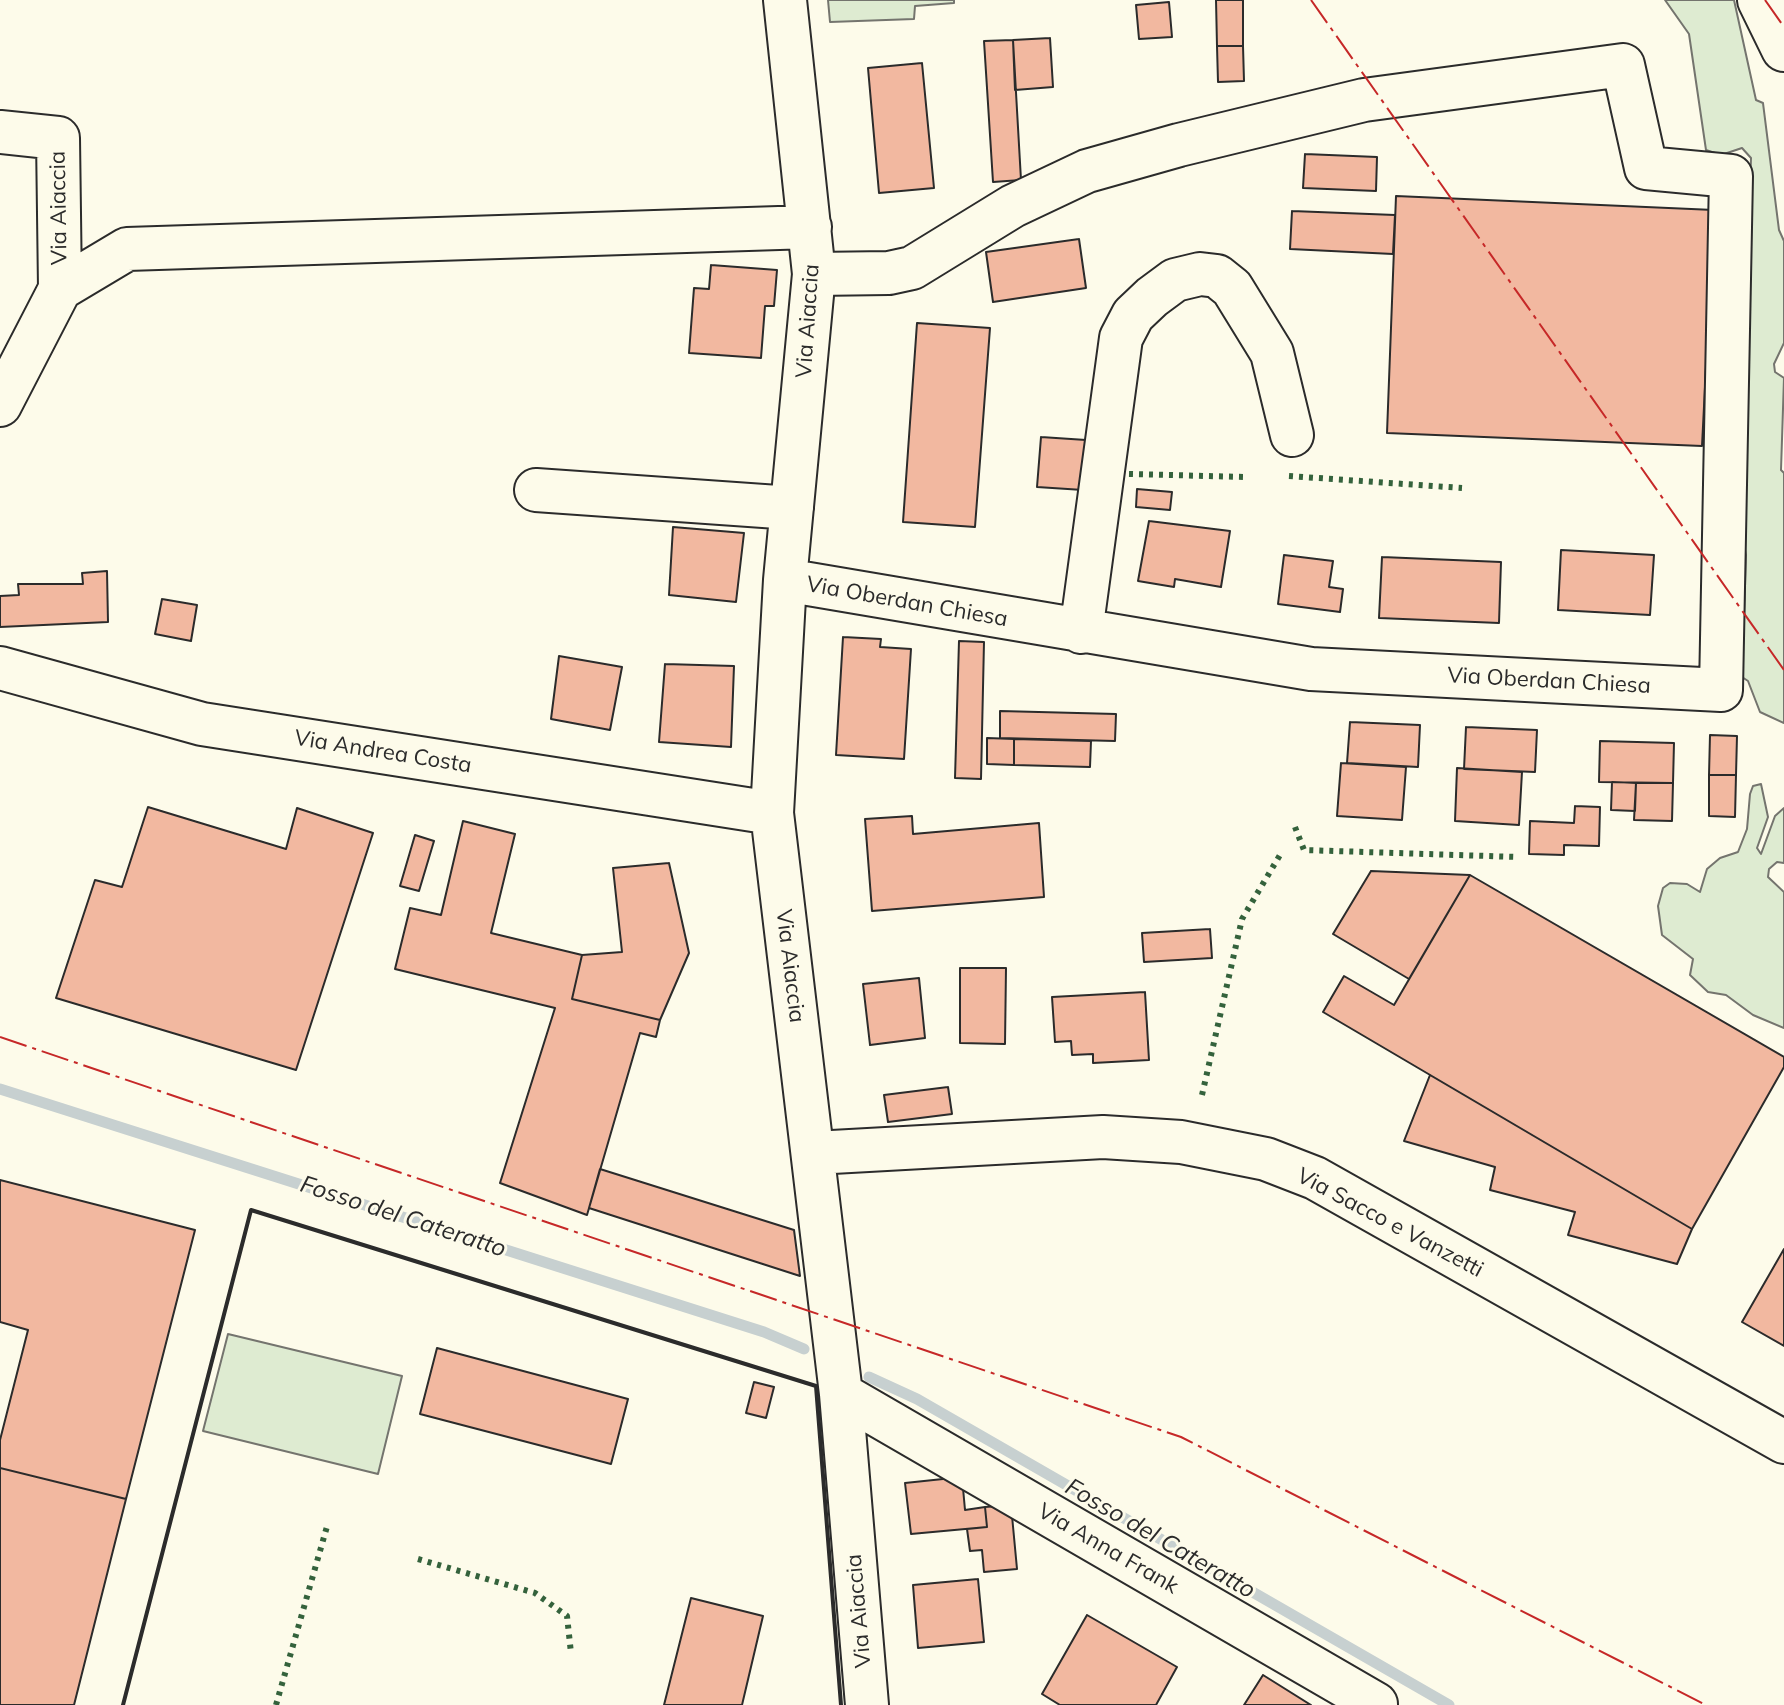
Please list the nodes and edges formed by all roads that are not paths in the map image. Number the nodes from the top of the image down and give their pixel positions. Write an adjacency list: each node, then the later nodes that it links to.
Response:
1 (785, 0): 5 (street, Via Aiaccia)
2 (1760, 0): 3 (highway)
3 (1784, 49)
4 (0, 132): 7 (street, Via Aiaccia)
5 (810, 227): 6 (street, Via Aiaccia); 7 (street, Via Aiaccia)
6 (814, 274): 11 (street, Via Aiaccia); 13 (street, Via Oberdan Chiesa)
7 (60, 289): 8 (street, Via Aiaccia)
8 (0, 405)
9 (1292, 435): 13 (street)
10 (536, 490): 11 (street)
11 (792, 508): 12 (street, Via Aiaccia)
12 (785, 580): 13 (street, Via Oberdan Chiesa); 15 (street, Via Aiaccia)
13 (1081, 632)
14 (0, 668): 15 (street, Via Andrea Costa)
15 (772, 813): 16 (street, Via Aiaccia)
16 (814, 1153): 17 (street, Via Aiaccia); 18 (street, Via Sacco e Vanzetti)
17 (841, 1394): 19 (street, Via Anna Frank); 20 (street, Via Aiaccia)
18 (1784, 1442)
19 (1376, 1704)
20 (867, 1705)

